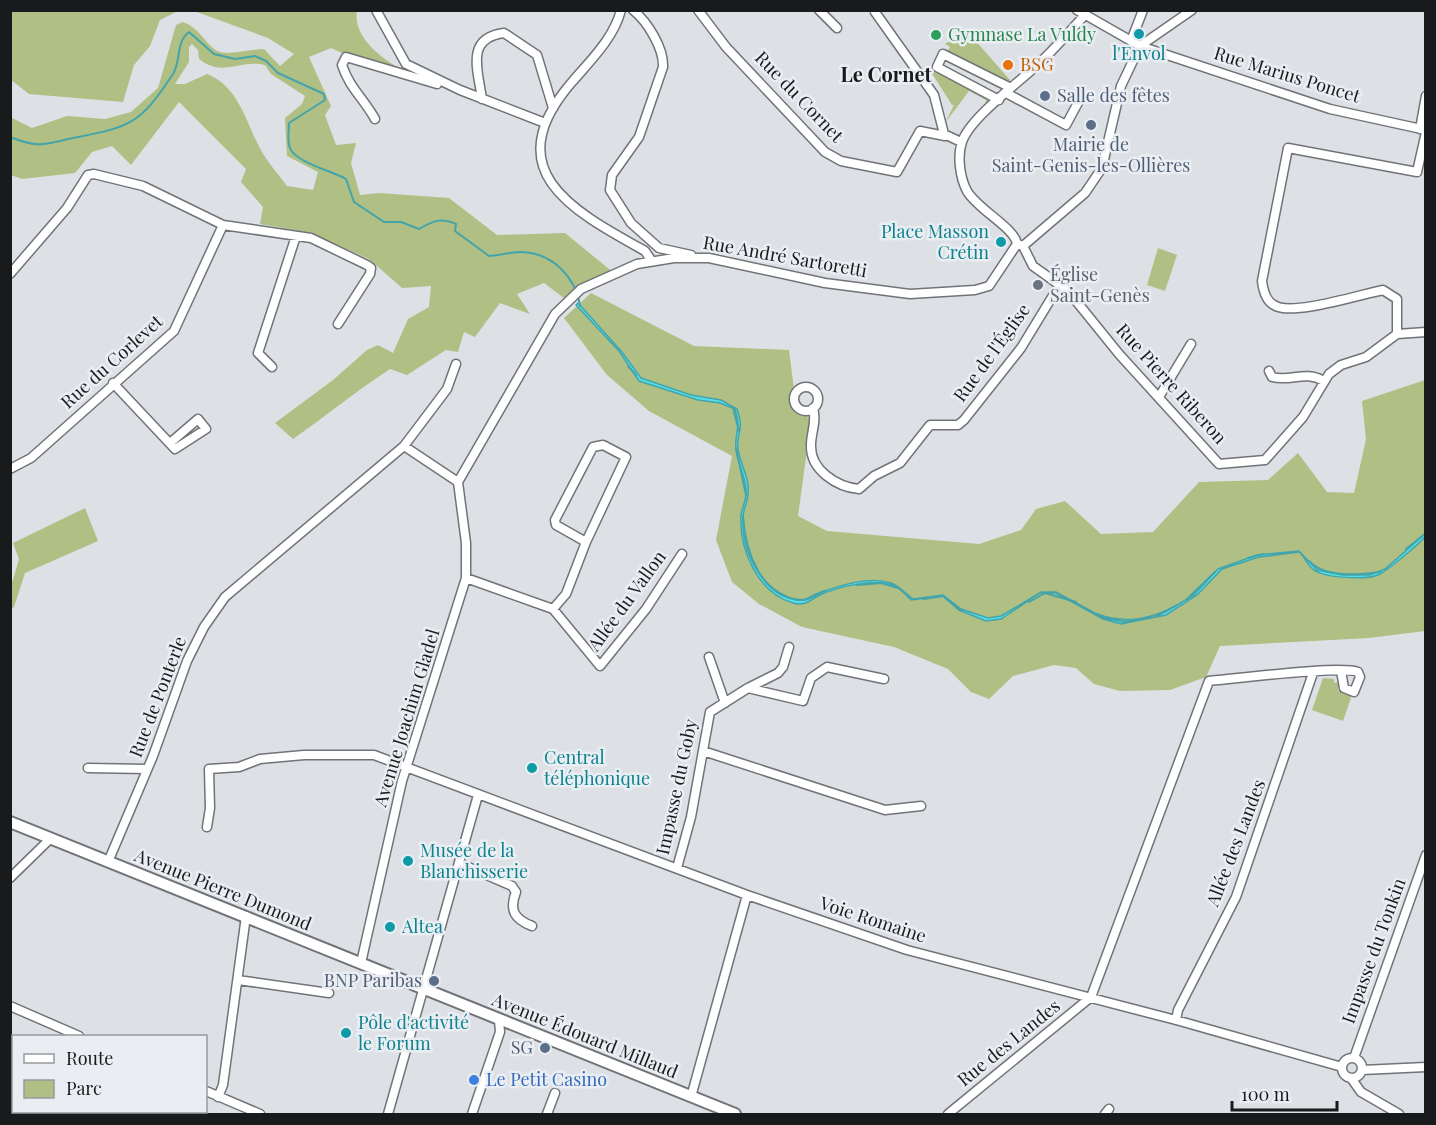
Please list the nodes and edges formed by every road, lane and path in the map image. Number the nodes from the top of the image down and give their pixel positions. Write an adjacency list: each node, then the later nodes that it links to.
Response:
1 (376, 10): 13 (street)
2 (621, 10): 19 (street)
3 (633, 10): 28 (street)
4 (698, 10): 23 (street, Rue du Cornet)
5 (819, 10): 10 (street)
6 (1143, 10): 11 (street)
7 (1192, 10): 12 (street)
8 (875, 12): 23 (street)
9 (1081, 13): 11 (street, Rue Marius Poncet); 14 (street)
10 (837, 28)
11 (1131, 41): 12 (street, Rue Marius Poncet)
12 (1140, 45): 22 (street, Rue Marius Poncet); 27 (street, Rue André Sartoretti)
13 (460, 90): 16 (street); 20 (street)
14 (1008, 90): 17 (street); 18 (street); 18 (street)
15 (1425, 96): 22 (street)
16 (483, 99): 19 (street); 21 (street)
17 (1080, 99)
18 (999, 100): 24 (street)
19 (553, 108): 21 (street)
20 (375, 119)
21 (545, 123): 29 (street)
22 (1424, 130): 34 (street)
23 (945, 136): 24 (street)
24 (962, 142): 27 (street, Rue Pierre Riberon)
25 (223, 225): 26 (street); 30 (street); 40 (street, Rue du Corlevet)
26 (296, 236): 32 (street); 37 (street)
27 (1020, 245): 28 (street, Rue André Sartoretti); 31 (street, Rue Pierre Riberon)
28 (694, 257): 29 (street, Rue André Sartoretti)
29 (651, 260): 46 (street, Rue André Sartoretti)
30 (10, 274)
31 (1060, 284): 41 (street, Rue Pierre Riberon); 42 (street, Rue de l'Église)
32 (338, 324)
33 (1425, 332): 34 (street)
34 (1397, 334): 39 (street)
35 (1191, 344): 41 (street)
36 (456, 364): 44 (street, Rue de Ponterle)
37 (272, 367)
38 (1269, 371): 39 (street)
39 (1323, 381): 41 (street, Rue Pierre Riberon)
40 (113, 383): 43 (street); 45 (street, Rue du Corlevet)
41 (1159, 397)
42 (813, 408)
43 (170, 443)
44 (404, 446): 46 (street); 61 (street, Rue de Ponterle)
45 (10, 469)
46 (458, 482): 49 (street, Avenue Joachim Gladel)
47 (586, 542): 47 (street); 50 (street)
48 (682, 554): 50 (street, Allée du Vallon)
49 (466, 578): 50 (street); 60 (street, Avenue Joachim Gladel)
50 (553, 609)
51 (789, 647): 56 (street, Impasse du Goby)
52 (709, 657): 57 (street)
53 (1341, 671): 54 (street)
54 (1313, 673): 79 (street); 82 (street, Allée des Landes)
55 (884, 680): 56 (street)
56 (748, 688): 57 (street, Impasse du Goby)
57 (725, 703): 58 (street, Impasse du Goby)
58 (703, 751): 63 (street); 70 (street, Impasse du Goby)
59 (88, 768): 61 (street)
60 (406, 768): 62 (street, Voie Romaine); 65 (street, Voie Romaine); 75 (street, Avenue Joachim Gladel)
61 (147, 770): 68 (street, Rue de Ponterle)
62 (478, 795): 69 (street); 70 (street, Voie Romaine)
63 (921, 806)
64 (10, 822): 66 (main road, Avenue Pierre Dumond)
65 (207, 827)
66 (51, 838): 68 (main road, Avenue Pierre Dumond); 71 (street)
67 (1425, 855): 86 (street, Impasse du Tonkin)
68 (108, 862): 73 (main road, Avenue Pierre Dumond)
69 (459, 862): 74 (street); 77 (street)
70 (677, 868): 72 (street, Voie Romaine)
71 (10, 878)
72 (747, 895): 79 (street, Voie Romaine); 94 (street)
73 (246, 916): 75 (main road, Avenue Pierre Dumond); 76 (street)
74 (532, 926)
75 (362, 963): 77 (main road, Avenue Pierre Dumond)
76 (238, 976): 78 (street); 93 (street)
77 (423, 988): 81 (main road, Avenue Édouard Millaud); 96 (street)
78 (328, 993)
79 (1091, 997): 82 (street, Voie Romaine); 100 (street, Rue des Landes)
80 (10, 1006): 85 (street)
81 (500, 1020): 83 (main road, Avenue Édouard Millaud); 84 (street)
82 (1176, 1020): 87 (street, Voie Romaine)
83 (513, 1025): 84 (street); 94 (main road, Avenue Édouard Millaud)
84 (500, 1032): 97 (street)
85 (76, 1035)
86 (1354, 1058): 87 (street); 89 (street)
87 (1342, 1067): 90 (street)
88 (1425, 1067): 89 (street)
89 (1362, 1070): 90 (street)
90 (1351, 1078): 101 (street)
91 (207, 1092): 93 (street)
92 (555, 1093): 98 (street)
93 (218, 1097): 95 (street)
94 (691, 1097): 99 (main road, Avenue Édouard Millaud)
95 (260, 1114)
96 (388, 1114)
97 (472, 1114)
98 (547, 1114)
99 (735, 1114)
100 (948, 1114)
101 (1399, 1114)

